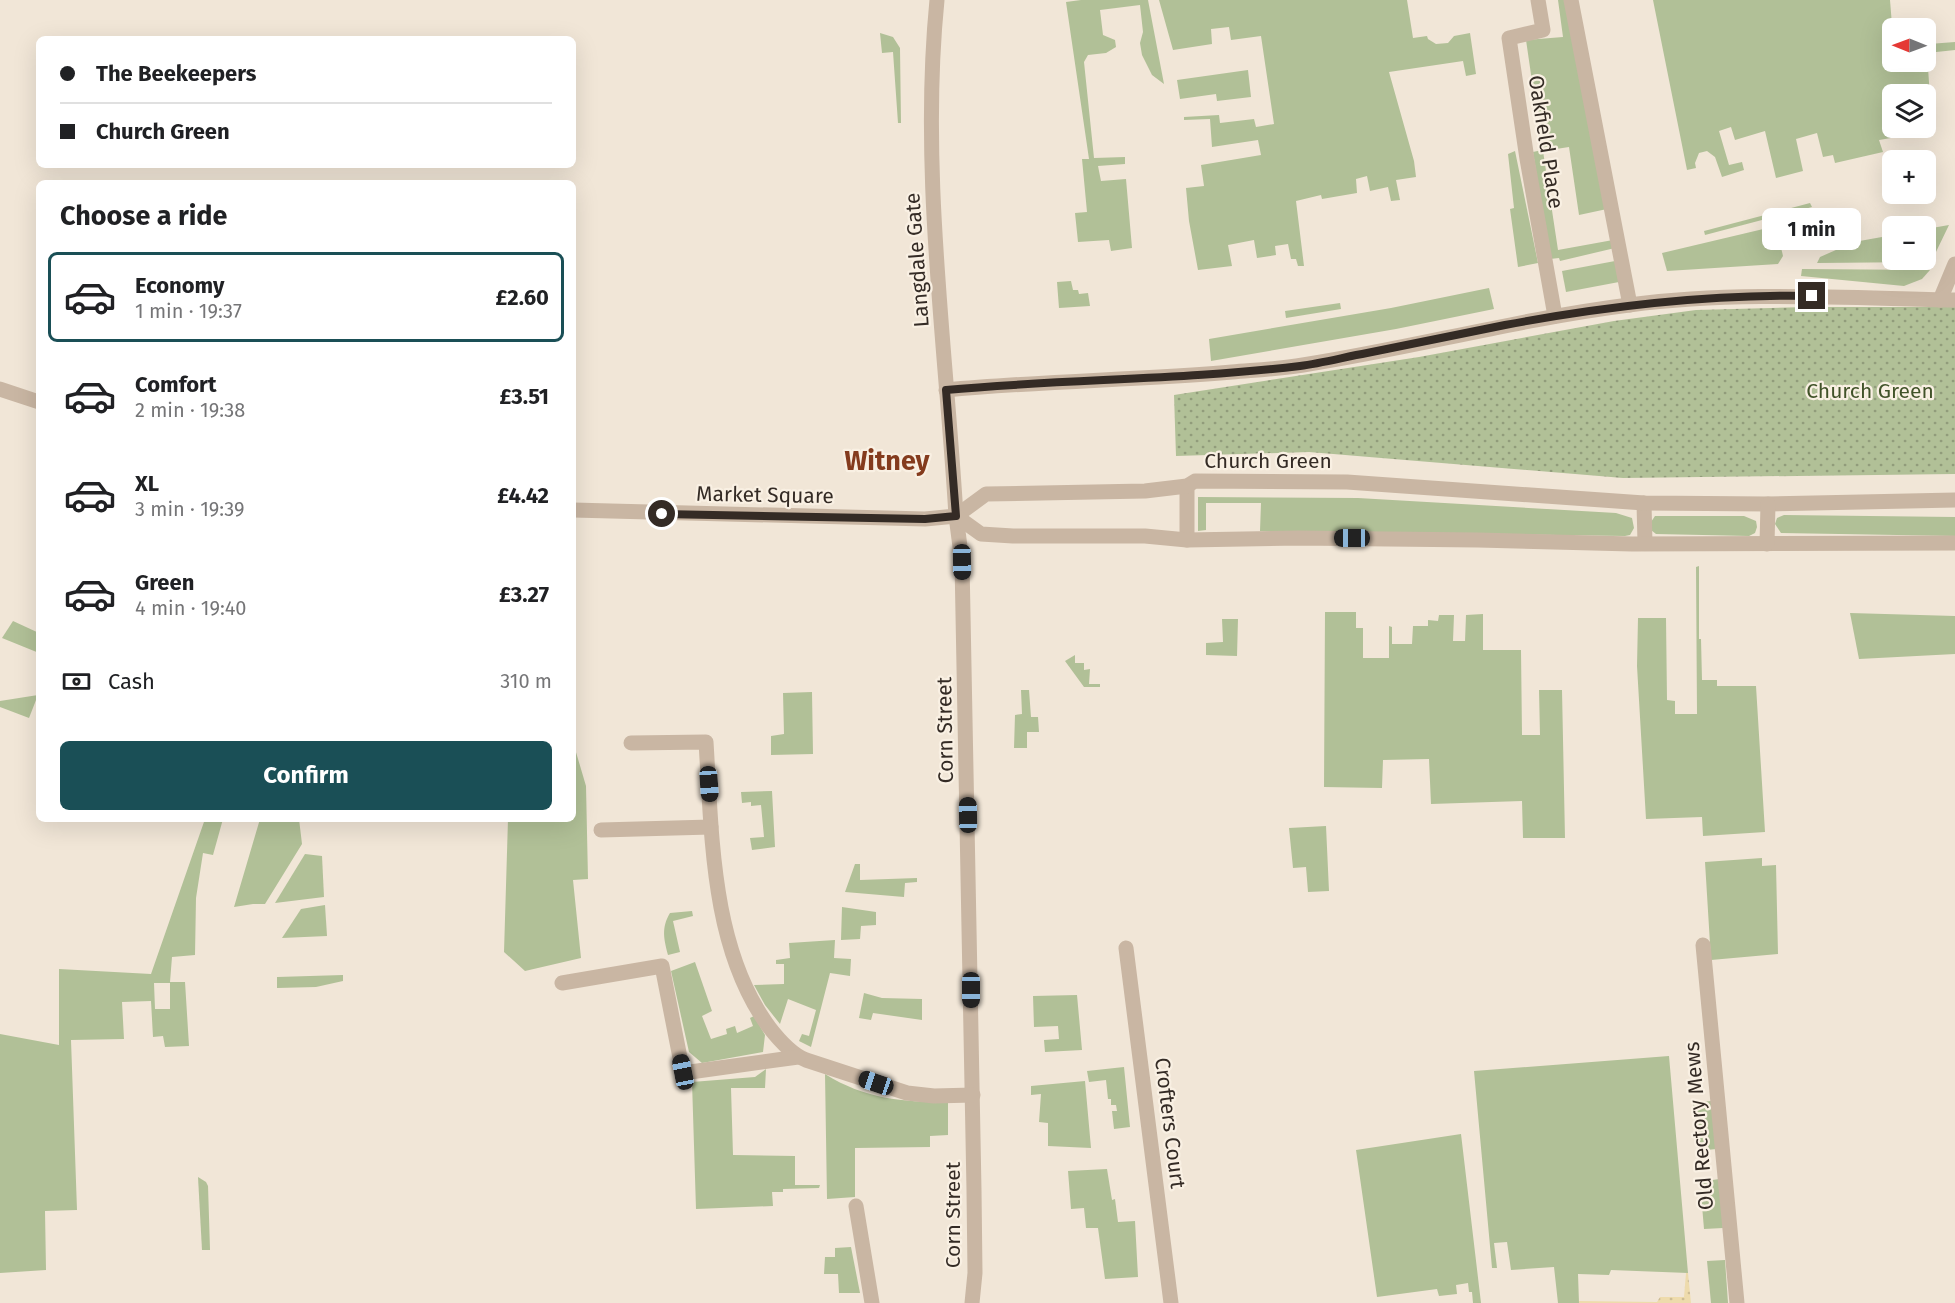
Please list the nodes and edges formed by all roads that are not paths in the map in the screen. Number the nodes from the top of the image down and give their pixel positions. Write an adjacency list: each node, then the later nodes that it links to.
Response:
1 (938, 0): 9 (street, Langdale Gate)
2 (1538, 0): 7 (street, Oakfield Place)
3 (1571, 0): 6 (street)
4 (1955, 264): 5 (street)
5 (1947, 300): 6 (street)
6 (1630, 305): 7 (street)
7 (1555, 316): 9 (street)
8 (0, 388): 10 (street)
9 (946, 390): 16 (street, Langdale Gate)
10 (36, 401)
11 (1187, 486): 13 (street, Church Green); 16 (street); 17 (street, Church Green)
12 (1955, 500): 14 (street, Church Green)
13 (1644, 503): 14 (street, Church Green); 18 (street)
14 (1768, 504): 20 (street)
15 (576, 510): 16 (street, Market Square)
16 (956, 516): 17 (street); 28 (street, Corn Street)
17 (1187, 540): 18 (street)
18 (1645, 543): 20 (street)
19 (1955, 543): 20 (street)
20 (1767, 544)
21 (631, 743): 22 (street)
22 (711, 827): 23 (street); 27 (street)
23 (601, 830)
24 (1703, 945): 33 (street, Old Rectory Mews)
25 (1126, 948): 32 (street, Crofters Court)
26 (561, 983): 27 (street)
27 (798, 1057): 28 (street)
28 (973, 1095): 31 (street, Corn Street)
29 (856, 1206): 30 (street)
30 (872, 1303)
31 (972, 1303)
32 (1171, 1303)
33 (1737, 1303)

